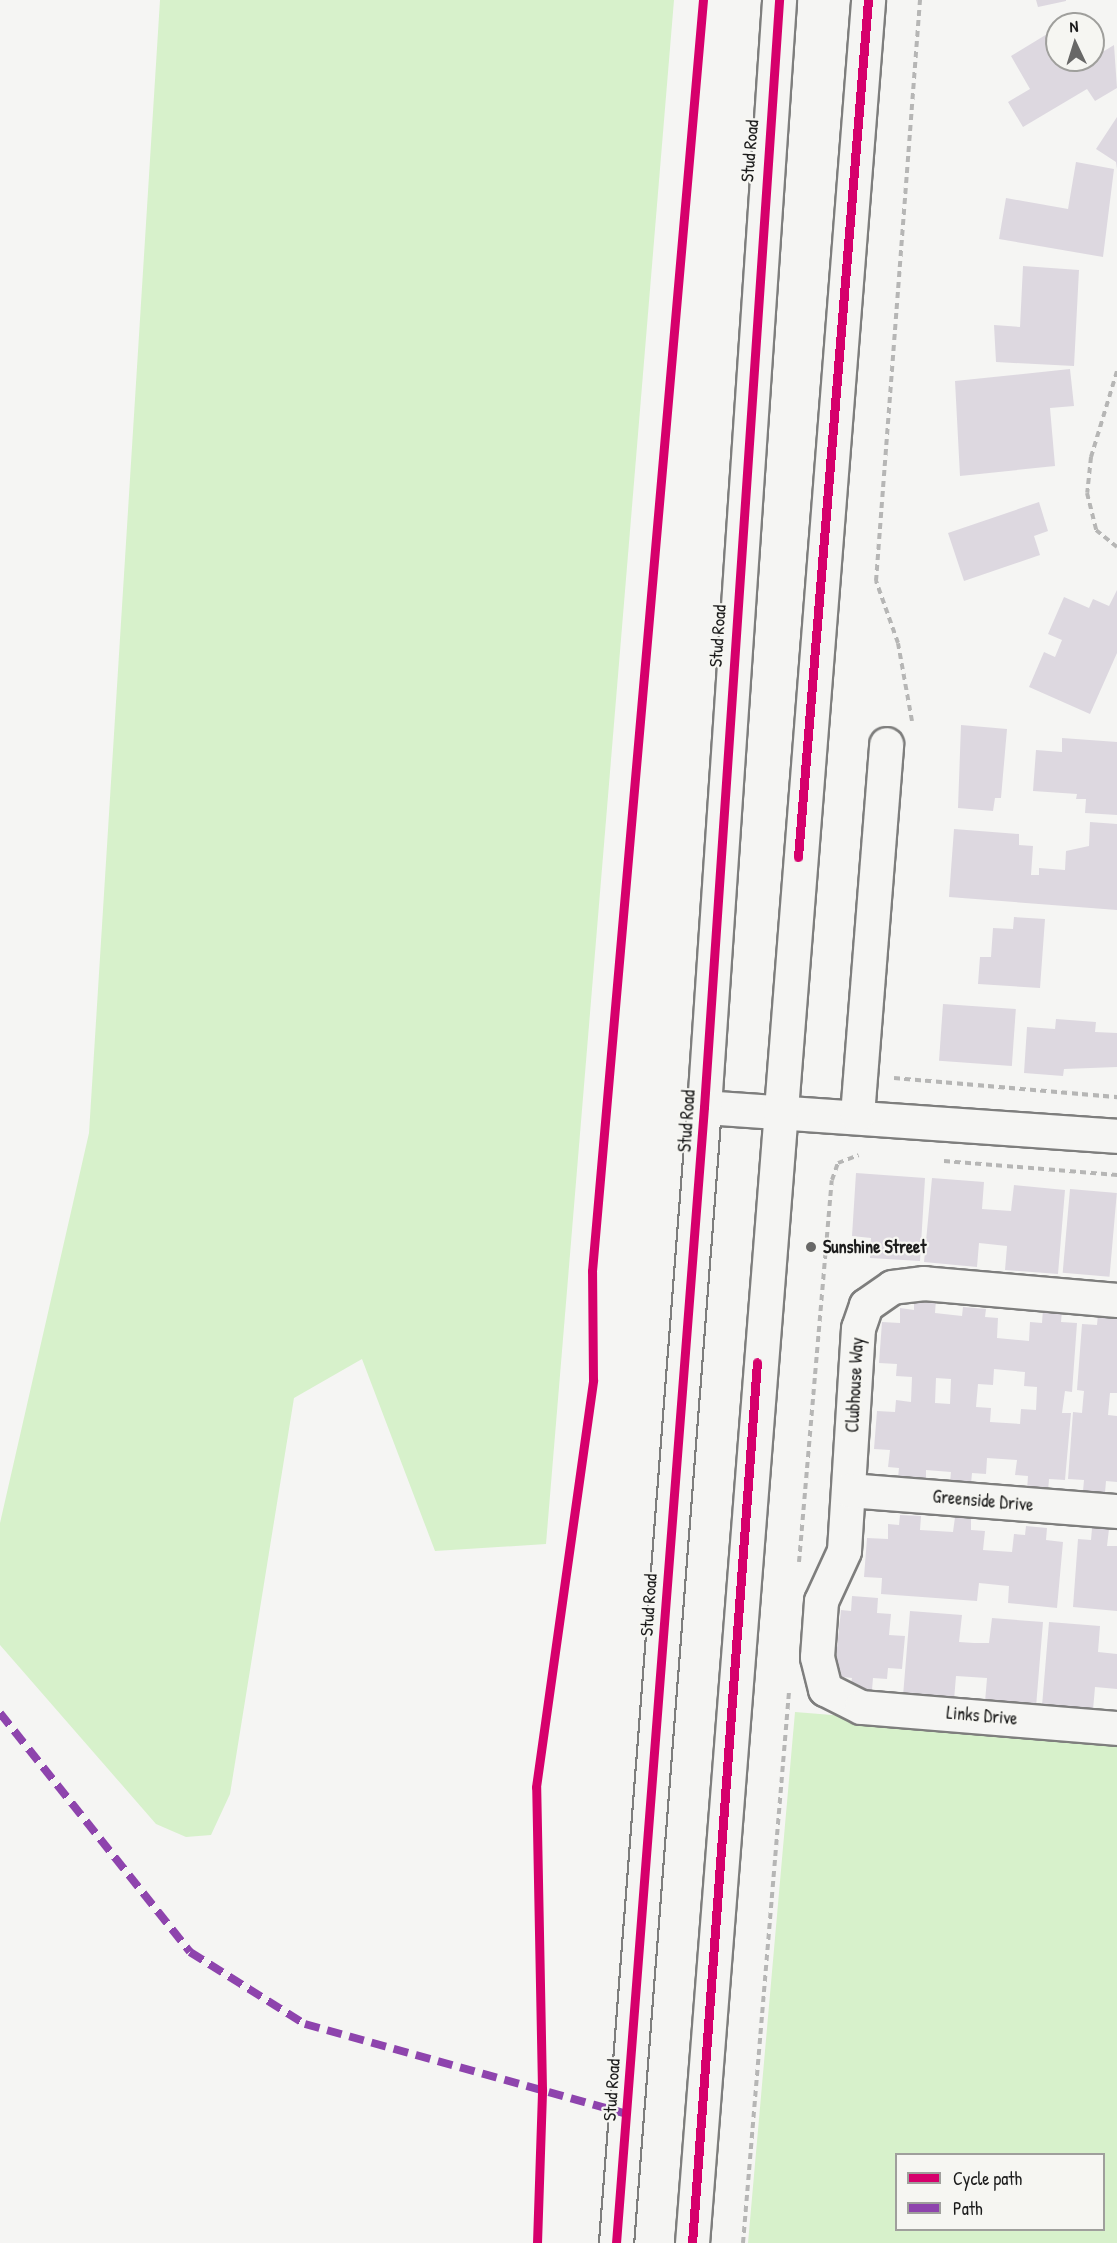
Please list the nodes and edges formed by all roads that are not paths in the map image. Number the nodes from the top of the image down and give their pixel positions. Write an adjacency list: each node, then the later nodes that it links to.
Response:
1 (779, 0): 4 (main road, Stud Road)
2 (868, 0): 5 (main road)
3 (899, 739): 6 (main road)
4 (704, 1107): 5 (main road); 13 (main road, Stud Road)
5 (778, 1109): 6 (main road); 14 (main road)
6 (857, 1115): 7 (main road)
7 (1117, 1136)
8 (1117, 1300): 9 (main road, Clubhouse Way)
9 (849, 1490): 10 (main road, Greenside Drive); 11 (main road, Clubhouse Way)
10 (1117, 1511)
11 (848, 1704): 12 (main road, Links Drive)
12 (1117, 1728)
13 (616, 2243)
14 (692, 2243)

